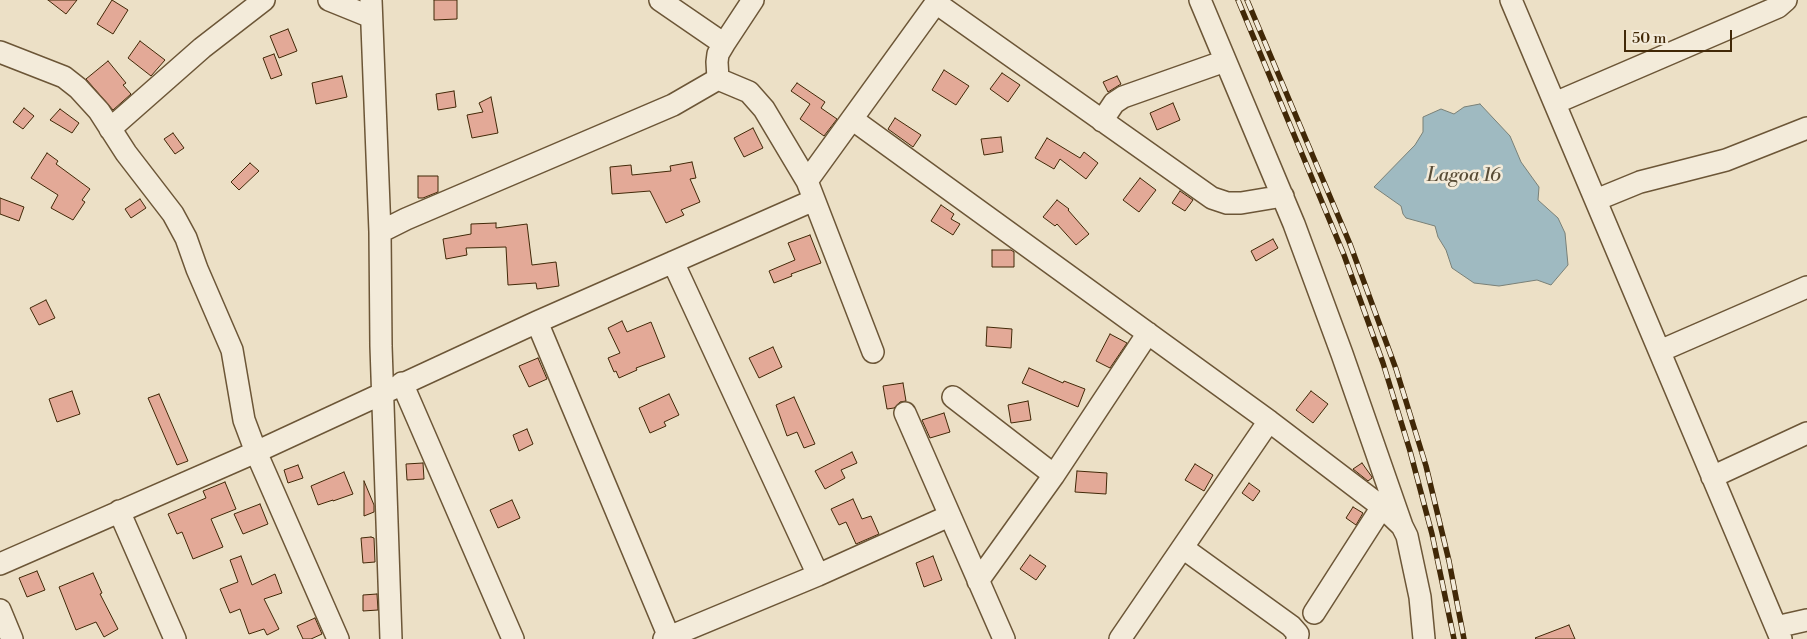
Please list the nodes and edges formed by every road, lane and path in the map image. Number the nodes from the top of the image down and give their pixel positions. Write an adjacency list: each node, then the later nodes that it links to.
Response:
1 (264, 0): 18 (street)
2 (329, 0): 9 (street)
3 (660, 0): 10 (street)
4 (753, 0): 10 (street)
5 (1200, 0): 12 (street)
6 (1511, 0): 14 (street)
7 (1786, 0): 14 (street)
8 (937, 2): 15 (street); 16 (street)
9 (371, 9): 22 (street)
10 (724, 44): 13 (street)
11 (0, 52): 18 (street)
12 (1226, 61): 16 (street); 20 (street)
13 (718, 79): 19 (street); 23 (street)
14 (1554, 103): 21 (street)
15 (852, 119): 19 (street); 28 (street)
16 (1102, 121): 20 (street)
17 (1807, 128): 21 (street)
18 (110, 129): 36 (street)
19 (810, 191): 25 (street); 30 (street)
20 (1282, 196): 42 (street)
21 (1596, 200): 29 (street)
22 (379, 208): 23 (street); 24 (street)
23 (403, 220): 24 (street)
24 (380, 232): 31 (street)
25 (673, 262): 27 (street); 45 (street)
26 (1807, 287): 29 (street)
27 (537, 322): 31 (street); 51 (street)
28 (1148, 333): 34 (street); 37 (street)
29 (1660, 351): 38 (street)
30 (873, 352)
31 (393, 388): 36 (street); 55 (street); 56 (street)
32 (953, 397): 37 (street)
33 (905, 413): 41 (street)
34 (1268, 421): 39 (street); 43 (street)
35 (1807, 433): 38 (street)
36 (256, 452): 40 (street); 54 (street)
37 (1054, 475): 46 (street)
38 (1712, 477): 50 (street)
39 (1382, 507): 42 (street); 48 (street)
40 (119, 511): 44 (street); 53 (street)
41 (949, 516): 45 (street); 46 (street)
42 (1402, 526): 60 (street)
43 (1183, 548): 58 (street); 59 (street)
44 (0, 564)
45 (818, 575): 51 (street)
46 (978, 581): 57 (street)
47 (0, 610): 52 (street)
48 (1314, 613)
49 (1807, 620): 50 (street)
50 (1779, 633)
51 (667, 638)
52 (12, 639)
53 (175, 639)
54 (338, 639)
55 (392, 639)
56 (513, 639)
57 (1004, 639)
58 (1120, 639)
59 (1297, 639)
60 (1424, 639)

